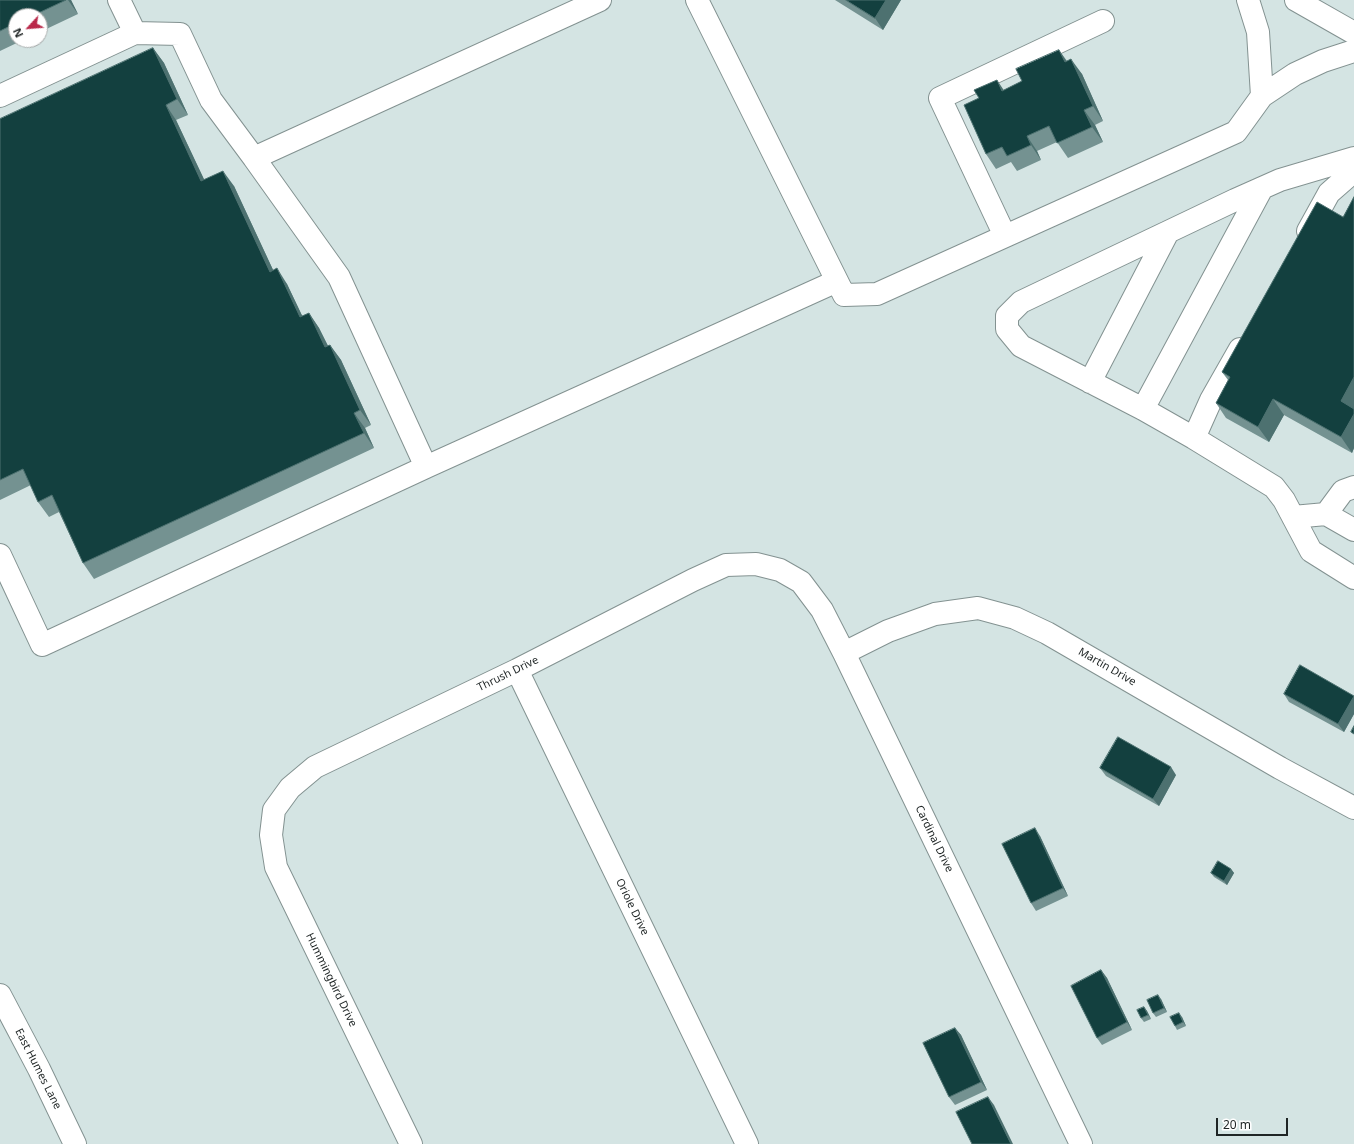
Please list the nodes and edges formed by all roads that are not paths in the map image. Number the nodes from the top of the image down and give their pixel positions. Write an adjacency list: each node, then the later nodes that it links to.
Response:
1 (119, 0): 7 (street)
2 (600, 0): 12 (street)
3 (697, 0): 19 (street)
4 (1248, 0): 11 (street)
5 (1296, 0): 8 (street)
6 (1103, 21): 17 (street)
7 (135, 33): 10 (street); 12 (street)
8 (1354, 33)
9 (1354, 52): 11 (street)
10 (0, 96)
11 (1262, 96): 17 (street)
12 (254, 158): 24 (street)
13 (1354, 158): 15 (street)
14 (1354, 171): 18 (street)
15 (1262, 188): 16 (street); 22 (street)
16 (1168, 232): 21 (street); 21 (street)
17 (1005, 236): 19 (street)
18 (1298, 248)
19 (837, 281): 24 (street)
20 (1250, 331): 23 (street)
21 (1090, 382): 22 (street)
22 (1143, 409): 23 (street)
23 (1194, 438): 27 (street)
24 (426, 467): 29 (street)
25 (1354, 487): 26 (street)
26 (1326, 514): 27 (street); 28 (street)
27 (1293, 517): 31 (street)
28 (1354, 530)
29 (0, 555)
30 (756, 564): 32 (street, Cardinal Drive); 33 (street, Thrush Drive)
31 (1354, 578)
32 (844, 653): 34 (street, Martin Drive); 40 (street, Cardinal Drive)
33 (517, 670): 35 (street, Thrush Drive); 39 (street, Oriole Drive)
34 (1354, 808)
35 (274, 810): 38 (street, Hummingbird Drive)
36 (0, 995): 37 (street, East Humes Lane)
37 (75, 1144)
38 (410, 1144)
39 (747, 1144)
40 (1081, 1144)

